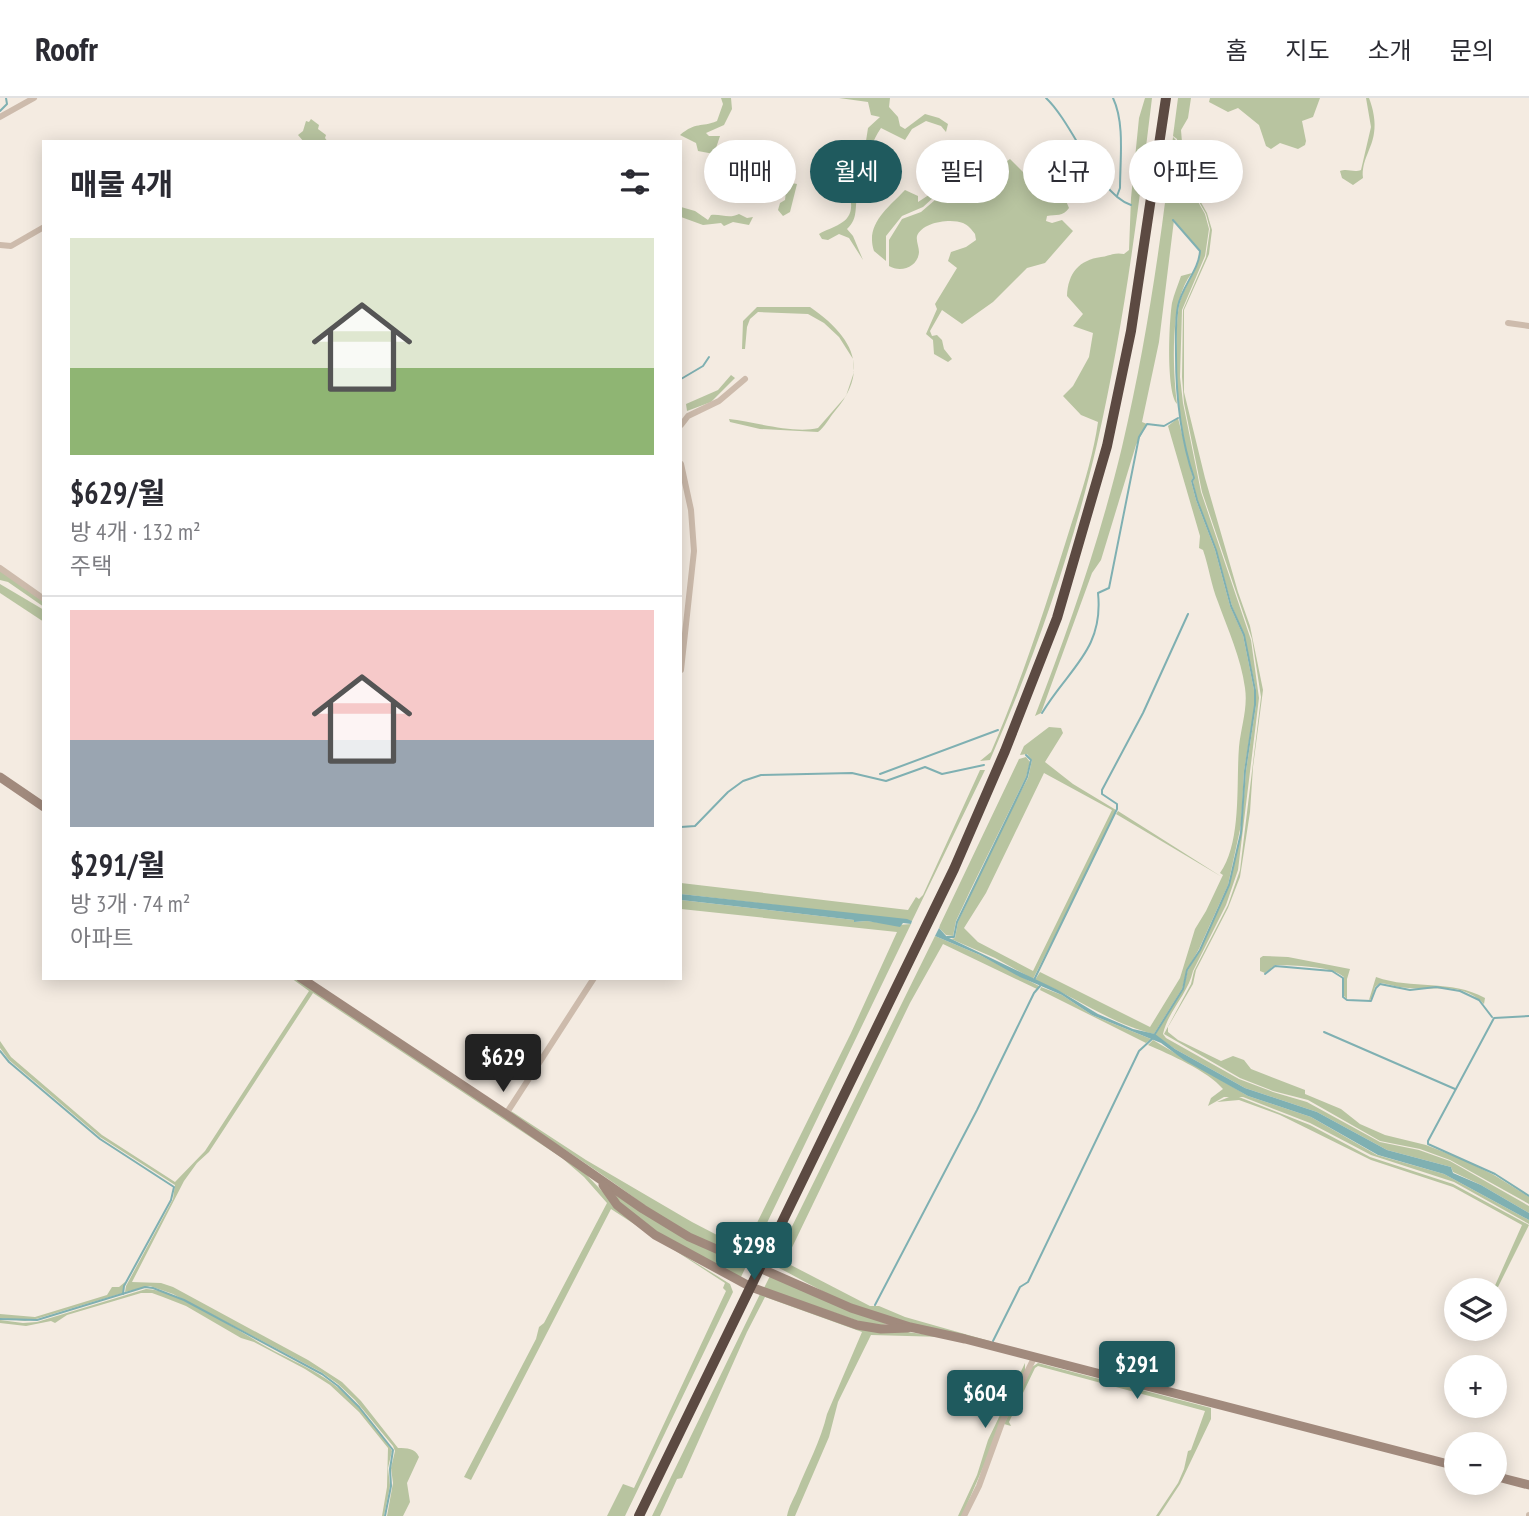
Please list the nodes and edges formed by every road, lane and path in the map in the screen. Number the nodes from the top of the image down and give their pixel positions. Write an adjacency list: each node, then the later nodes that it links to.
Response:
1 (34, 98): 3 (street)
2 (1166, 98): 20 (highway)
3 (0, 117)
4 (42, 228): 5 (street)
5 (0, 245)
6 (1508, 323): 7 (street)
7 (1529, 326)
8 (746, 379): 9 (street)
9 (682, 424)
10 (682, 471): 13 (street)
11 (0, 568): 12 (street)
12 (42, 598)
13 (682, 661)
14 (0, 778): 15 (street)
15 (42, 806)
16 (304, 980): 18 (street)
17 (593, 980): 18 (street)
18 (506, 1114): 19 (street)
19 (599, 1179): 20 (street); 21 (street)
20 (751, 1287): 21 (street); 26 (highway)
21 (910, 1328): 22 (street)
22 (1034, 1359): 23 (street); 27 (street)
23 (1444, 1463)
24 (1507, 1479): 25 (street)
25 (1529, 1485)
26 (639, 1516)
27 (964, 1516)

